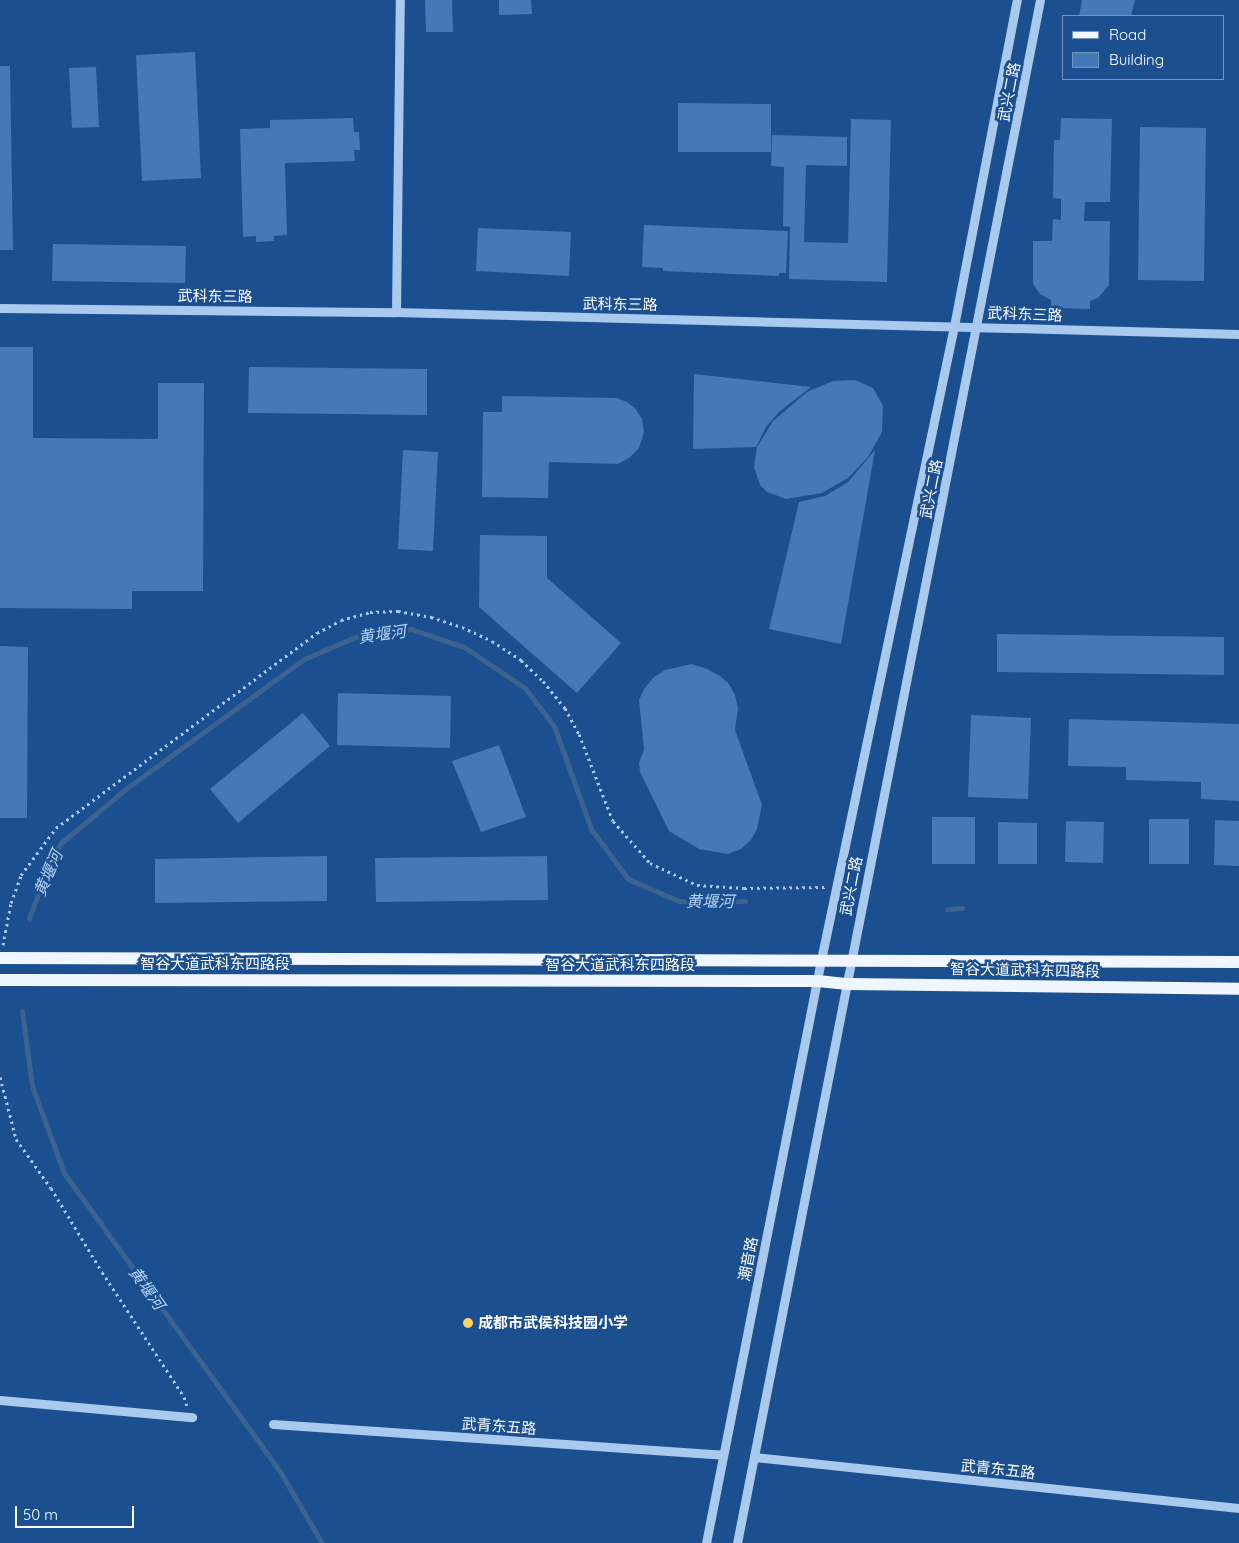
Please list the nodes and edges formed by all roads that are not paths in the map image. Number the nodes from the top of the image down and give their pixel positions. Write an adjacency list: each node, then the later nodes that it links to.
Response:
1 (400, 0): 5 (street)
2 (1018, 0): 6 (street, 潮音路)
3 (1040, 0): 7 (street, 武兴二路)
4 (0, 308): 5 (street, 武科东三路)
5 (396, 312): 6 (street, 武科东三路)
6 (954, 326): 7 (street, 武科东三路); 10 (street, 潮音路)
7 (978, 326): 8 (street, 武科东三路); 11 (street, 武兴二路)
8 (1239, 334)
9 (0, 958): 10 (main road, 智谷大道武科东四路段)
10 (821, 960): 11 (main road, 智谷大道武科东四路段); 14 (street, 潮音路)
11 (850, 960): 12 (main road, 智谷大道武科东四路段); 15 (street, 武兴二路)
12 (1239, 962)
13 (0, 980): 14 (main road, 智谷大道武科东四路段)
14 (818, 981): 15 (main road, 智谷大道武科东四路段); 20 (street, 潮音路)
15 (848, 984): 16 (main road, 智谷大道武科东四路段); 21 (street)
16 (1239, 989)
17 (0, 1400): 18 (street)
18 (192, 1417)
19 (273, 1424): 20 (street, 武青东五路)
20 (723, 1455): 23 (street, 潮音路)
21 (754, 1457): 22 (street, 武青东五路); 24 (street)
22 (1239, 1508)
23 (706, 1543)
24 (737, 1543)

